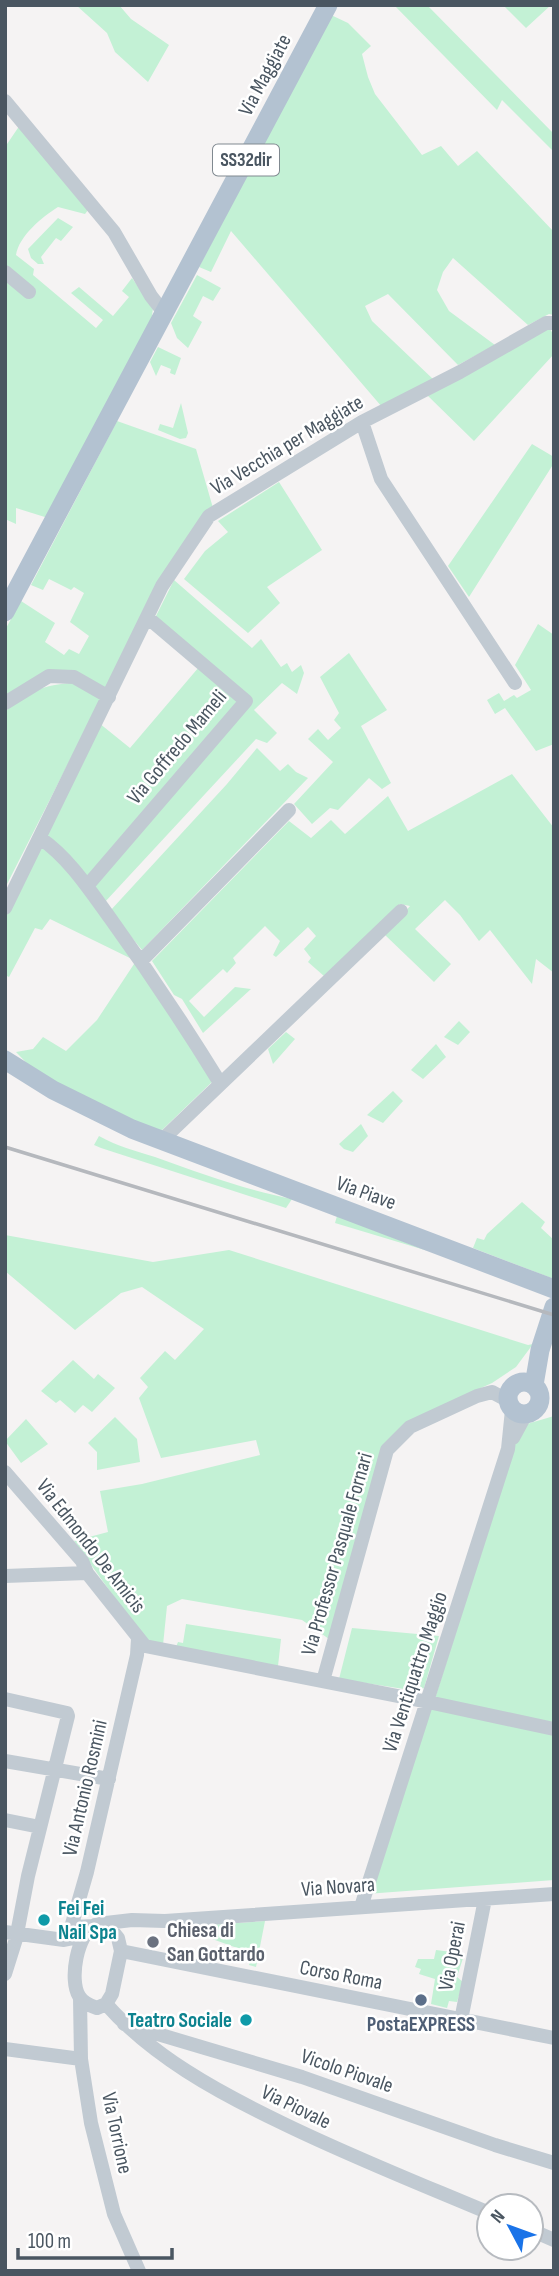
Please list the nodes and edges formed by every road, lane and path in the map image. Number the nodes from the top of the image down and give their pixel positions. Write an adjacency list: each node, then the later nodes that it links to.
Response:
1 (328, 5): 5 (main road, Via Maggiate / SS32dir)
2 (5, 101): 5 (street)
3 (5, 272): 4 (street)
4 (29, 292)
5 (165, 314): 8 (main road, Via Maggiate)
6 (554, 323): 7 (street, Via Vecchia per Maggiate)
7 (362, 422): 9 (street, Via Vecchia per Maggiate); 10 (street)
8 (5, 611)
9 (147, 617): 11 (street, Via Vecchia per Maggiate); 15 (street, Via Goffredo Mameli)
10 (516, 683)
11 (109, 697): 12 (street); 14 (street, Via Vecchia per Maggiate)
12 (5, 703)
13 (289, 810): 18 (street)
14 (40, 838): 15 (street); 16 (street, Via Vecchia per Maggiate)
15 (87, 886): 18 (street)
16 (5, 908)
17 (401, 911): 20 (street)
18 (141, 961): 20 (street)
19 (5, 1060): 21 (main road, Via Piave)
20 (219, 1083): 21 (street)
21 (161, 1141): 22 (main road, Via Piave)
22 (554, 1289)
23 (554, 1307): 24 (main road)
24 (546, 1346): 25 (main road)
25 (531, 1400): 30 (street, Via Professor Pasquale Fornari); 32 (street, Via Ventiquattro Maggio)
26 (5, 1472): 27 (street, Via Edmondo De Amicis)
27 (87, 1573): 28 (street); 29 (street, Via Edmondo De Amicis)
28 (5, 1576)
29 (141, 1642): 30 (street, Via Professor Pasquale Fornari); 36 (street, Via Antonio Rosmini)
30 (323, 1681): 32 (street, Via Professor Pasquale Fornari)
31 (5, 1699): 35 (street)
32 (428, 1702): 33 (street, Via Professor Pasquale Fornari); 41 (street, Via Ventiquattro Maggio)
33 (554, 1729)
34 (5, 1761): 35 (street)
35 (55, 1771): 36 (street); 38 (street)
36 (109, 1779): 43 (street, Via Antonio Rosmini)
37 (5, 1820): 38 (street)
38 (40, 1827): 44 (street)
39 (554, 1894): 40 (street, Via Novara)
40 (485, 1899): 41 (street, Via Novara); 49 (street, Via Operai)
41 (361, 1907): 42 (street, Via Novara)
42 (165, 1921): 43 (street, Via Novara); 45 (street)
43 (94, 1928): 44 (street); 45 (street); 47 (street, Via Torrione)
44 (11, 1933): 46 (street)
45 (119, 1944): 48 (street); 49 (street, Corso Roma)
46 (5, 1974)
47 (80, 1998): 48 (street); 53 (street, Via Torrione)
48 (106, 2004): 50 (street, Via Piovale)
49 (461, 2020): 51 (street, Corso Roma)
50 (124, 2024): 54 (street, Vicolo Piovale); 55 (street, Via Piovale)
51 (554, 2038)
52 (5, 2049): 53 (street)
53 (81, 2059): 56 (street, Via Torrione)
54 (554, 2163)
55 (475, 2207)
56 (139, 2271)

